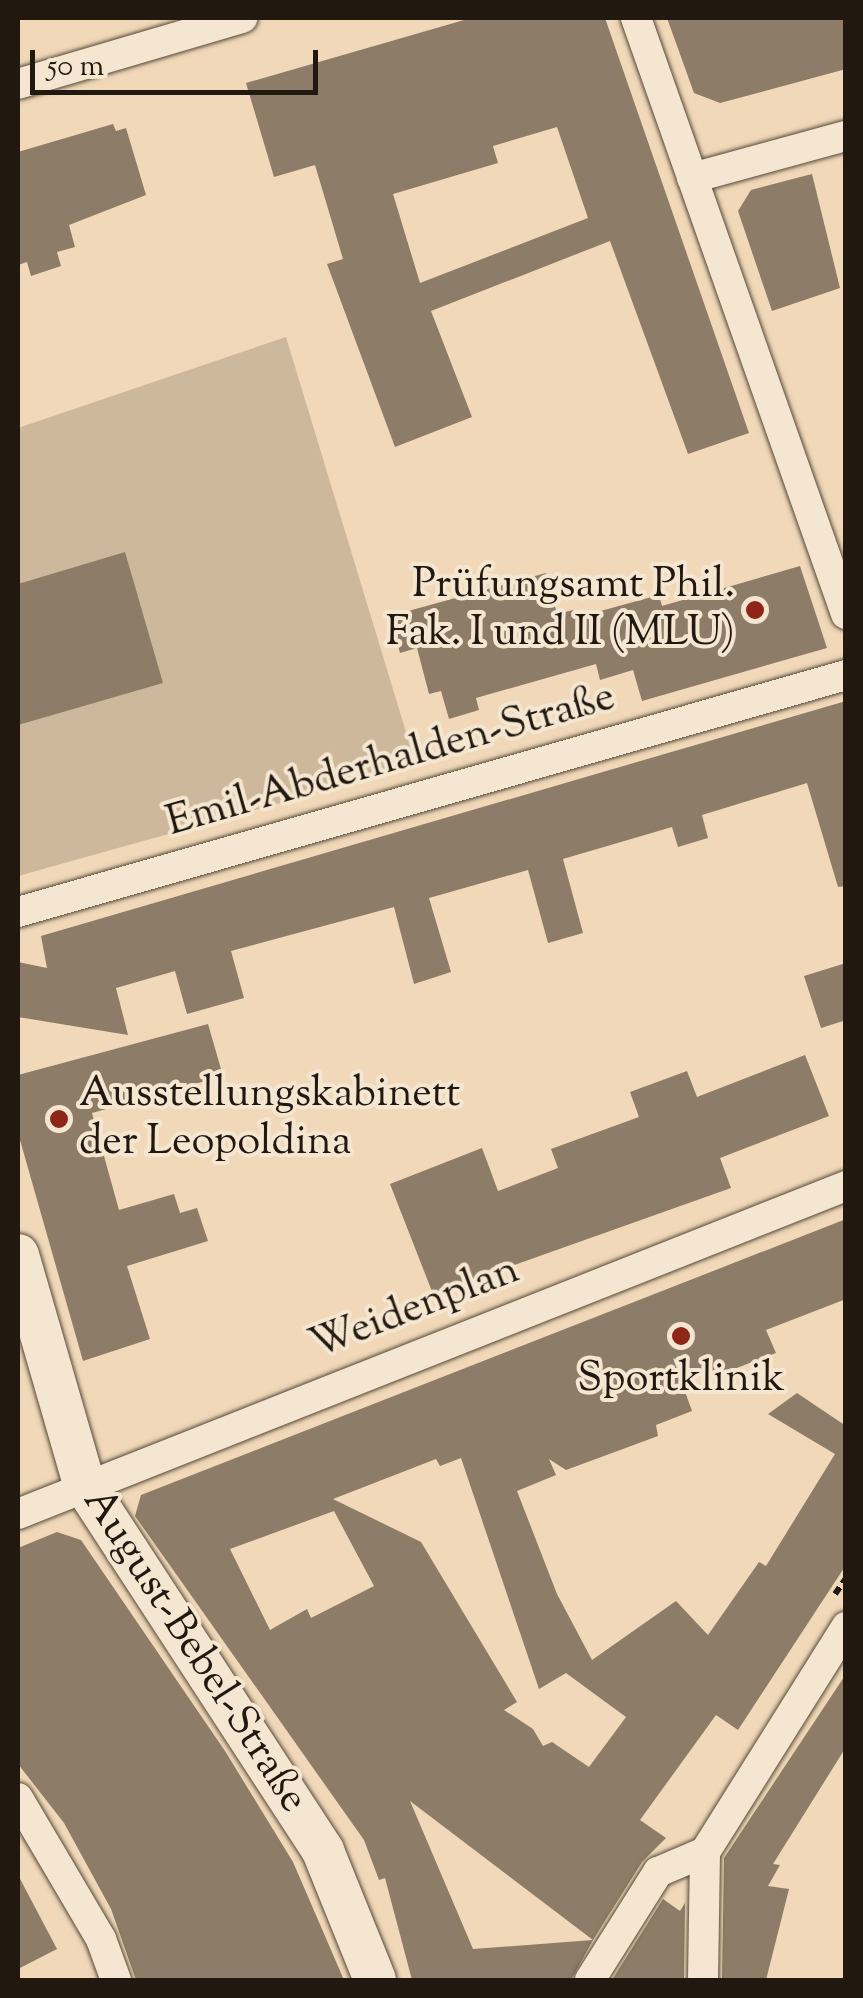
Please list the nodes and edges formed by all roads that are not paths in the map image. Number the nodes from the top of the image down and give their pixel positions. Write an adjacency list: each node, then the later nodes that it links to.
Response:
1 (242, 18): 3 (street)
2 (636, 18): 5 (street)
3 (18, 84)
4 (846, 136): 5 (street)
5 (692, 178): 6 (street)
6 (846, 614)
7 (846, 675): 8 (street, Emil-Abderhalden-Straße)
8 (18, 912)
9 (846, 1186): 11 (street, Weidenplan)
10 (18, 1255): 11 (street, August-Bebel-Straße)
11 (84, 1484): 12 (street, Weidenplan); 17 (street, August-Bebel-Straße)
12 (18, 1514)
13 (846, 1626): 15 (street)
14 (18, 1798): 16 (street)
15 (705, 1852): 18 (street); 19 (street)
16 (116, 1980)
17 (375, 1980)
18 (590, 1980)
19 (704, 1980)

